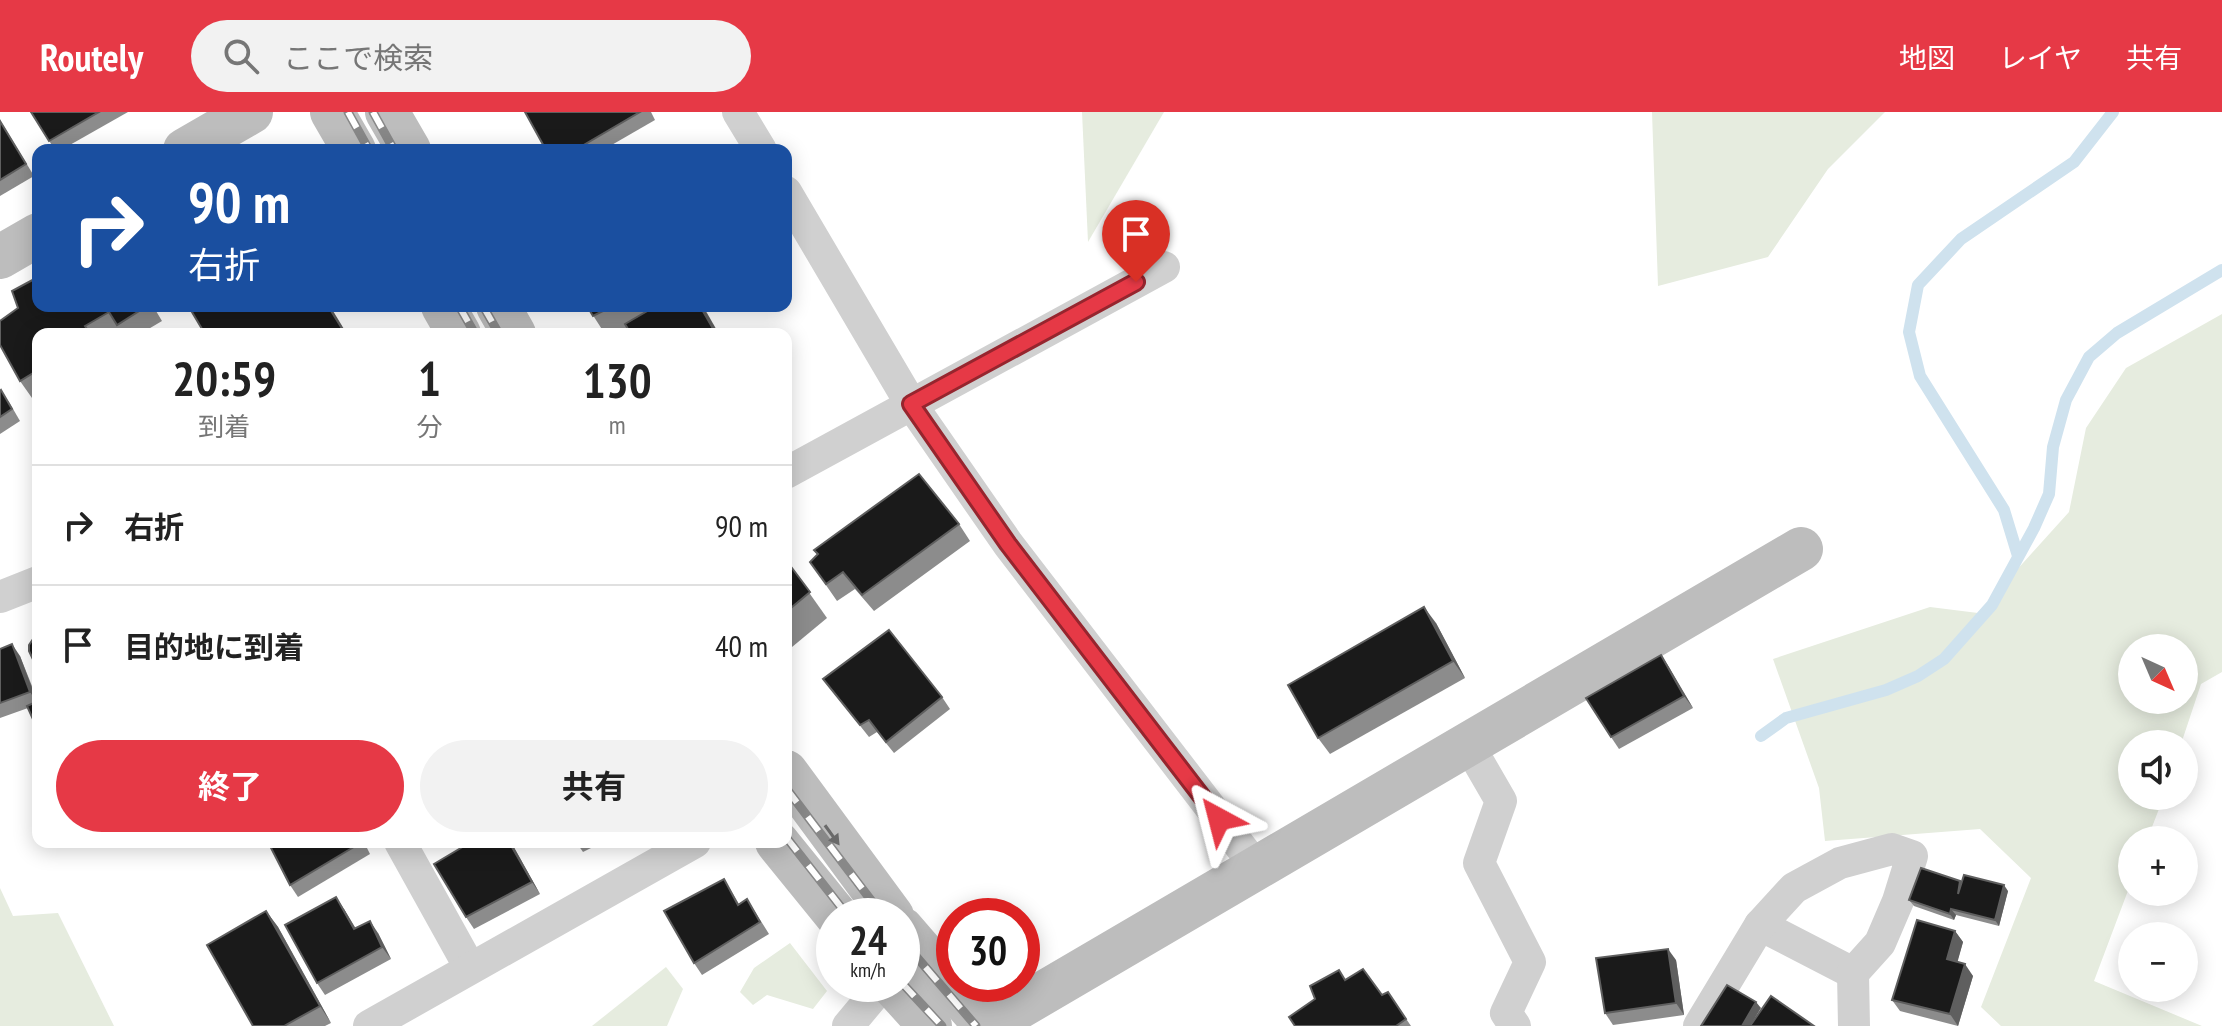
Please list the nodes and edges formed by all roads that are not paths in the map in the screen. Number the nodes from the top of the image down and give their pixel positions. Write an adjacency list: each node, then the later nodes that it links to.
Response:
1 (251, 112): 5 (street)
2 (332, 112): 6 (street)
3 (387, 112): 7 (street)
4 (738, 112): 8 (street)
5 (195, 144)
6 (351, 144)
7 (406, 144)
8 (757, 144)
9 (792, 202): 13 (street)
10 (32, 238): 11 (street)
11 (0, 257)
12 (1164, 267): 13 (street)
13 (911, 404): 14 (street); 23 (street)
14 (792, 470)
15 (1801, 549): 18 (street)
16 (32, 584): 17 (street)
17 (0, 597)
18 (1468, 744): 23 (street); 36 (street)
19 (792, 780): 25 (street, one-way to 25)
20 (403, 848): 28 (street)
21 (684, 848): 28 (street)
22 (782, 848): 24 (street)
23 (1257, 868): 35 (street)
24 (822, 898)
25 (879, 898)
26 (1760, 925): 29 (street); 29 (street); 37 (street)
27 (920, 950): 35 (street)
28 (470, 968): 32 (street)
29 (1853, 973): 38 (street)
30 (868, 1002): 33 (street)
31 (908, 1002): 34 (street)
32 (369, 1026)
33 (848, 1026)
34 (930, 1026)
35 (986, 1026)
36 (1515, 1026)
37 (1699, 1026)
38 (1854, 1026)

